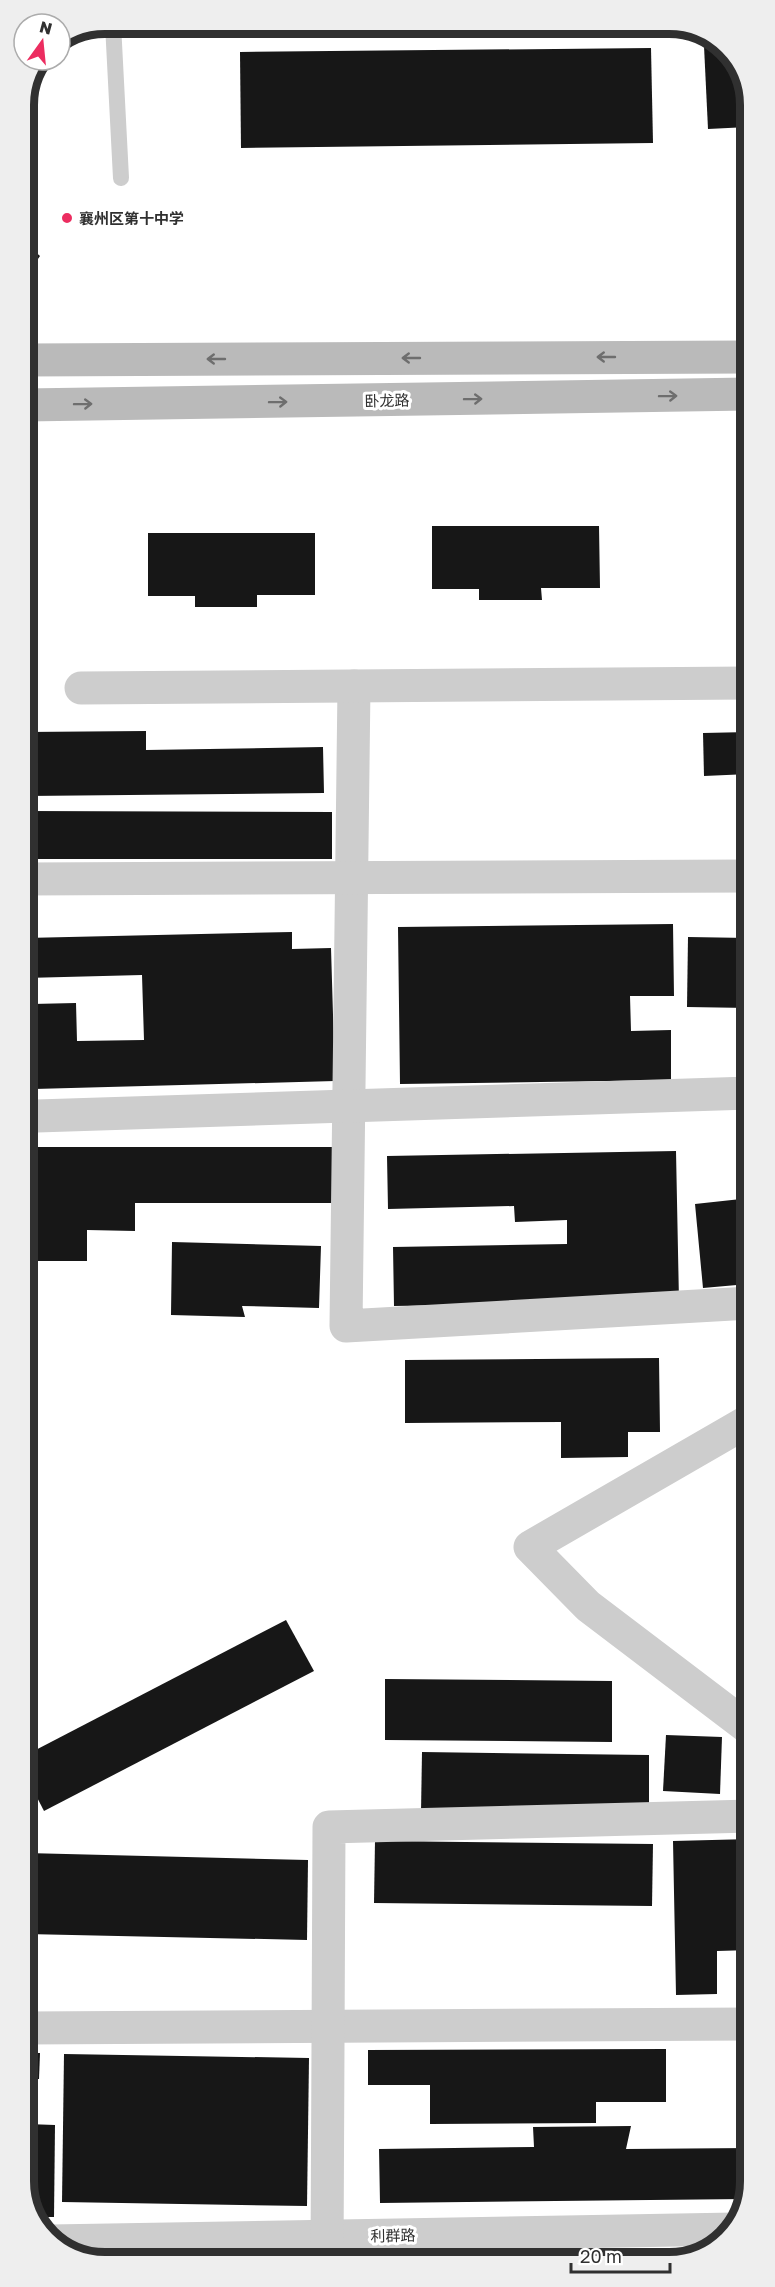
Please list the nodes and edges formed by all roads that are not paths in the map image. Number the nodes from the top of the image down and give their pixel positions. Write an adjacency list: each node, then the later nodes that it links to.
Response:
1 (114, 34): 2 (lane)
2 (121, 178)
3 (740, 357): 4 (main road, one-way to 4)
4 (34, 360)
5 (740, 394): 6 (main road, 卧龙路, one-way to 5)
6 (34, 405)
7 (740, 683): 8 (street)
8 (354, 686): 9 (street); 11 (street)
9 (81, 688)
10 (740, 876): 11 (street)
11 (351, 878): 12 (street); 14 (street)
12 (34, 879)
13 (740, 1092): 14 (street)
14 (349, 1106): 15 (street); 16 (street)
15 (37, 1116)
16 (740, 1304)
17 (740, 1426): 18 (street)
18 (740, 1721)
19 (740, 1816): 21 (street)
20 (740, 2024): 21 (street)
21 (328, 2027): 22 (street); 25 (street)
22 (34, 2028)
23 (722, 2230): 25 (street, 利群路)
24 (68, 2241): 25 (street, 利群路)
25 (327, 2249)

